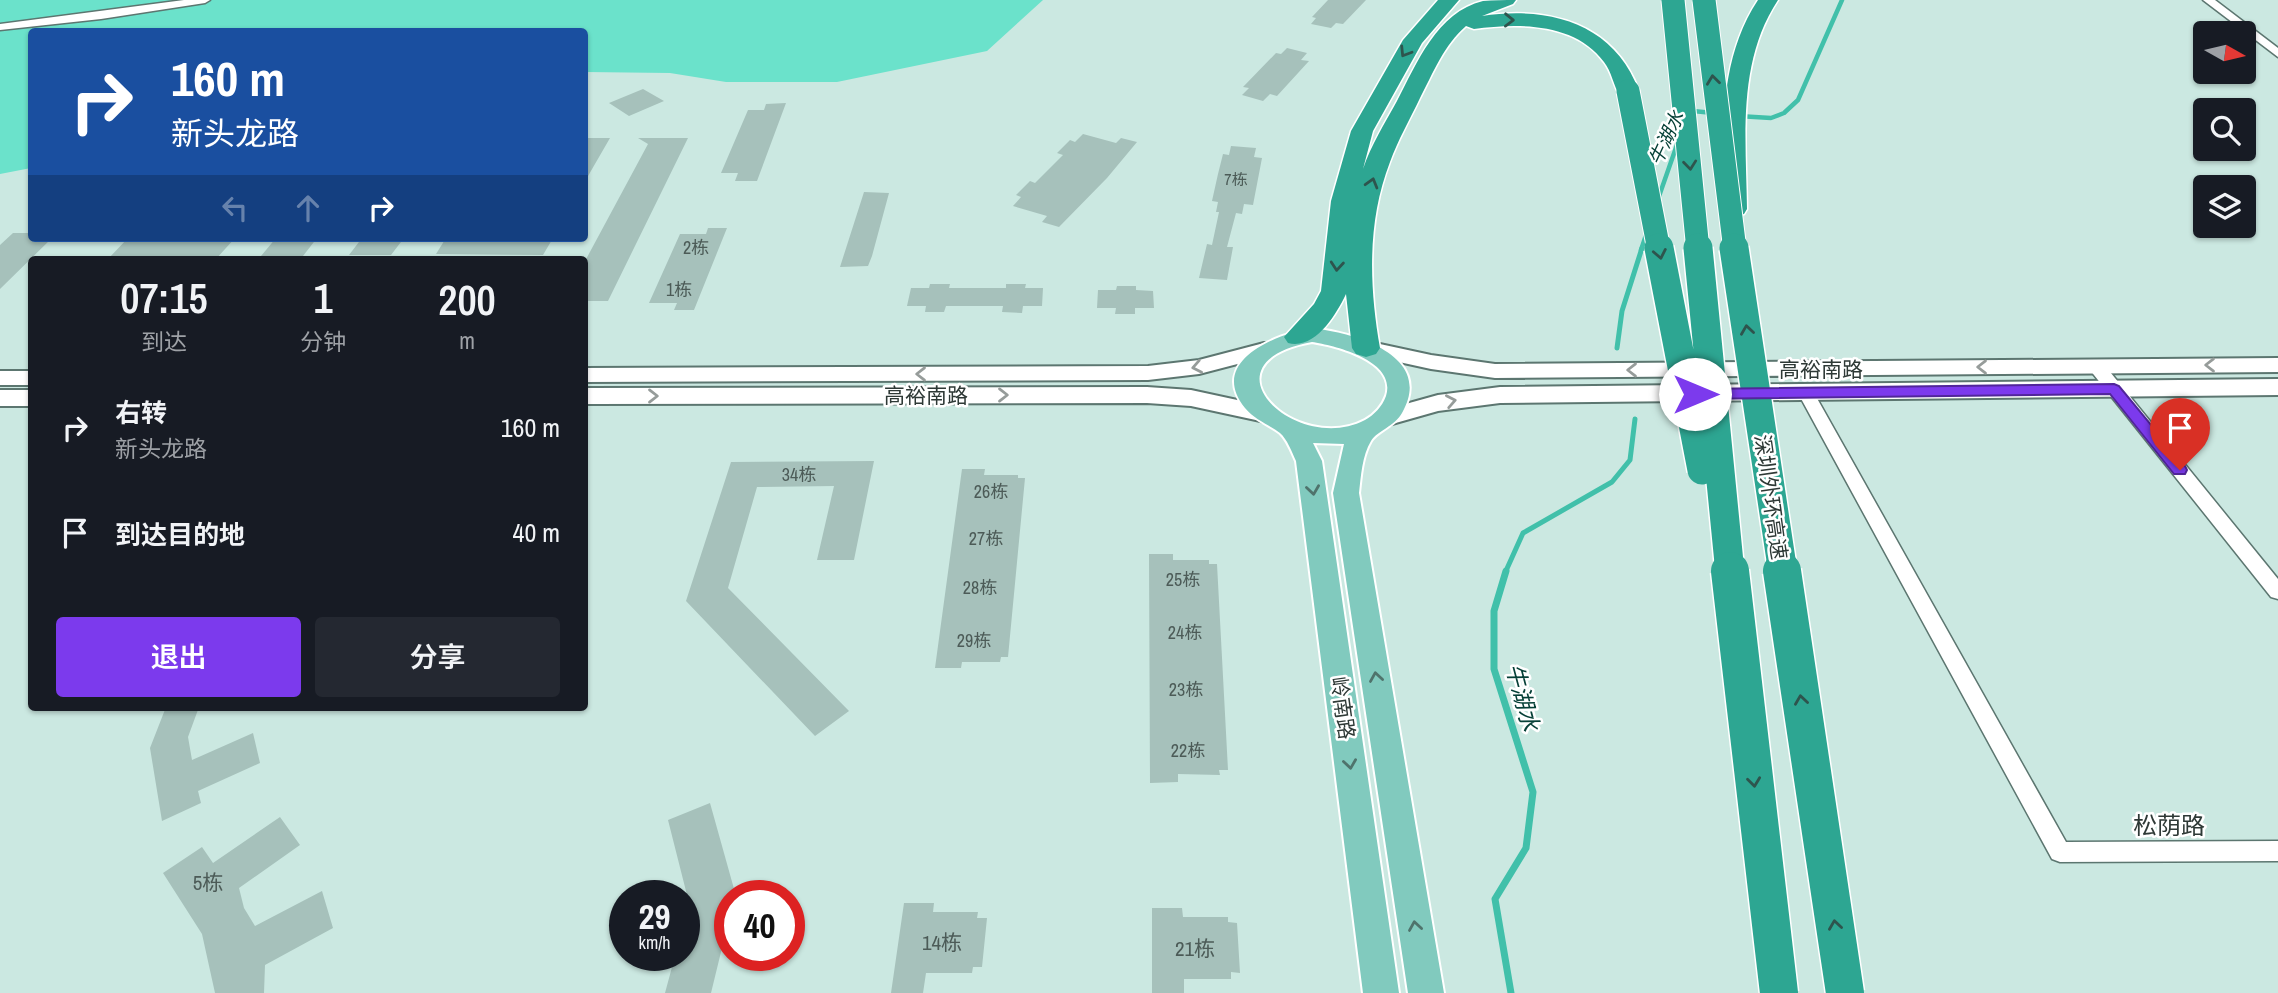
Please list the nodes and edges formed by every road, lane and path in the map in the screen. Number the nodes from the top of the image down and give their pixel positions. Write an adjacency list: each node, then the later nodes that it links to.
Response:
1 (205, 0): 8 (street)
2 (1449, 0): 12 (highway, one-way to 12)
3 (1506, 0): 9 (highway)
4 (1673, 0): 29 (highway, one-way to 29, bridge)
5 (1704, 0): 11 (highway, 深圳外环高速, one-way to 5, bridge)
6 (1768, 0): 11 (highway, bridge)
7 (2208, 0): 10 (street)
8 (0, 27)
9 (1444, 36): 13 (highway, one-way to 9); 29 (highway, one-way to 29, bridge)
10 (2278, 54)
11 (1734, 245): 34 (highway, 深圳外环高速, one-way to 11, bridge)
12 (1298, 337): 13 (main road); 14 (main road)
13 (1366, 348): 16 (street, 高裕南路, one-way to 13); 27 (main road)
14 (1264, 351): 17 (street, 高裕南路, one-way to 17); 26 (main road)
15 (2278, 365): 16 (street, 高裕南路, one-way to 16)
16 (2096, 366): 21 (street)
17 (588, 375)
18 (28, 377): 19 (street)
19 (0, 378)
20 (2278, 387): 21 (street, 高裕南路)
21 (2114, 389): 22 (street, 高裕南路); 28 (street)
22 (1806, 393): 27 (street, 高裕南路, one-way to 22); 30 (street, 松荫路)
23 (588, 396): 26 (street, 高裕南路, one-way to 26)
24 (0, 398): 25 (street)
25 (28, 398)
26 (1277, 421): 27 (main road); 31 (main road, 岭南路, one-way to 31)
27 (1374, 425): 32 (main road, 岭南路, one-way to 27)
28 (2278, 592)
29 (1740, 658): 33 (highway, one-way to 33, bridge)
30 (2278, 851)
31 (1381, 993)
32 (1426, 993)
33 (1779, 993)
34 (1845, 993)

